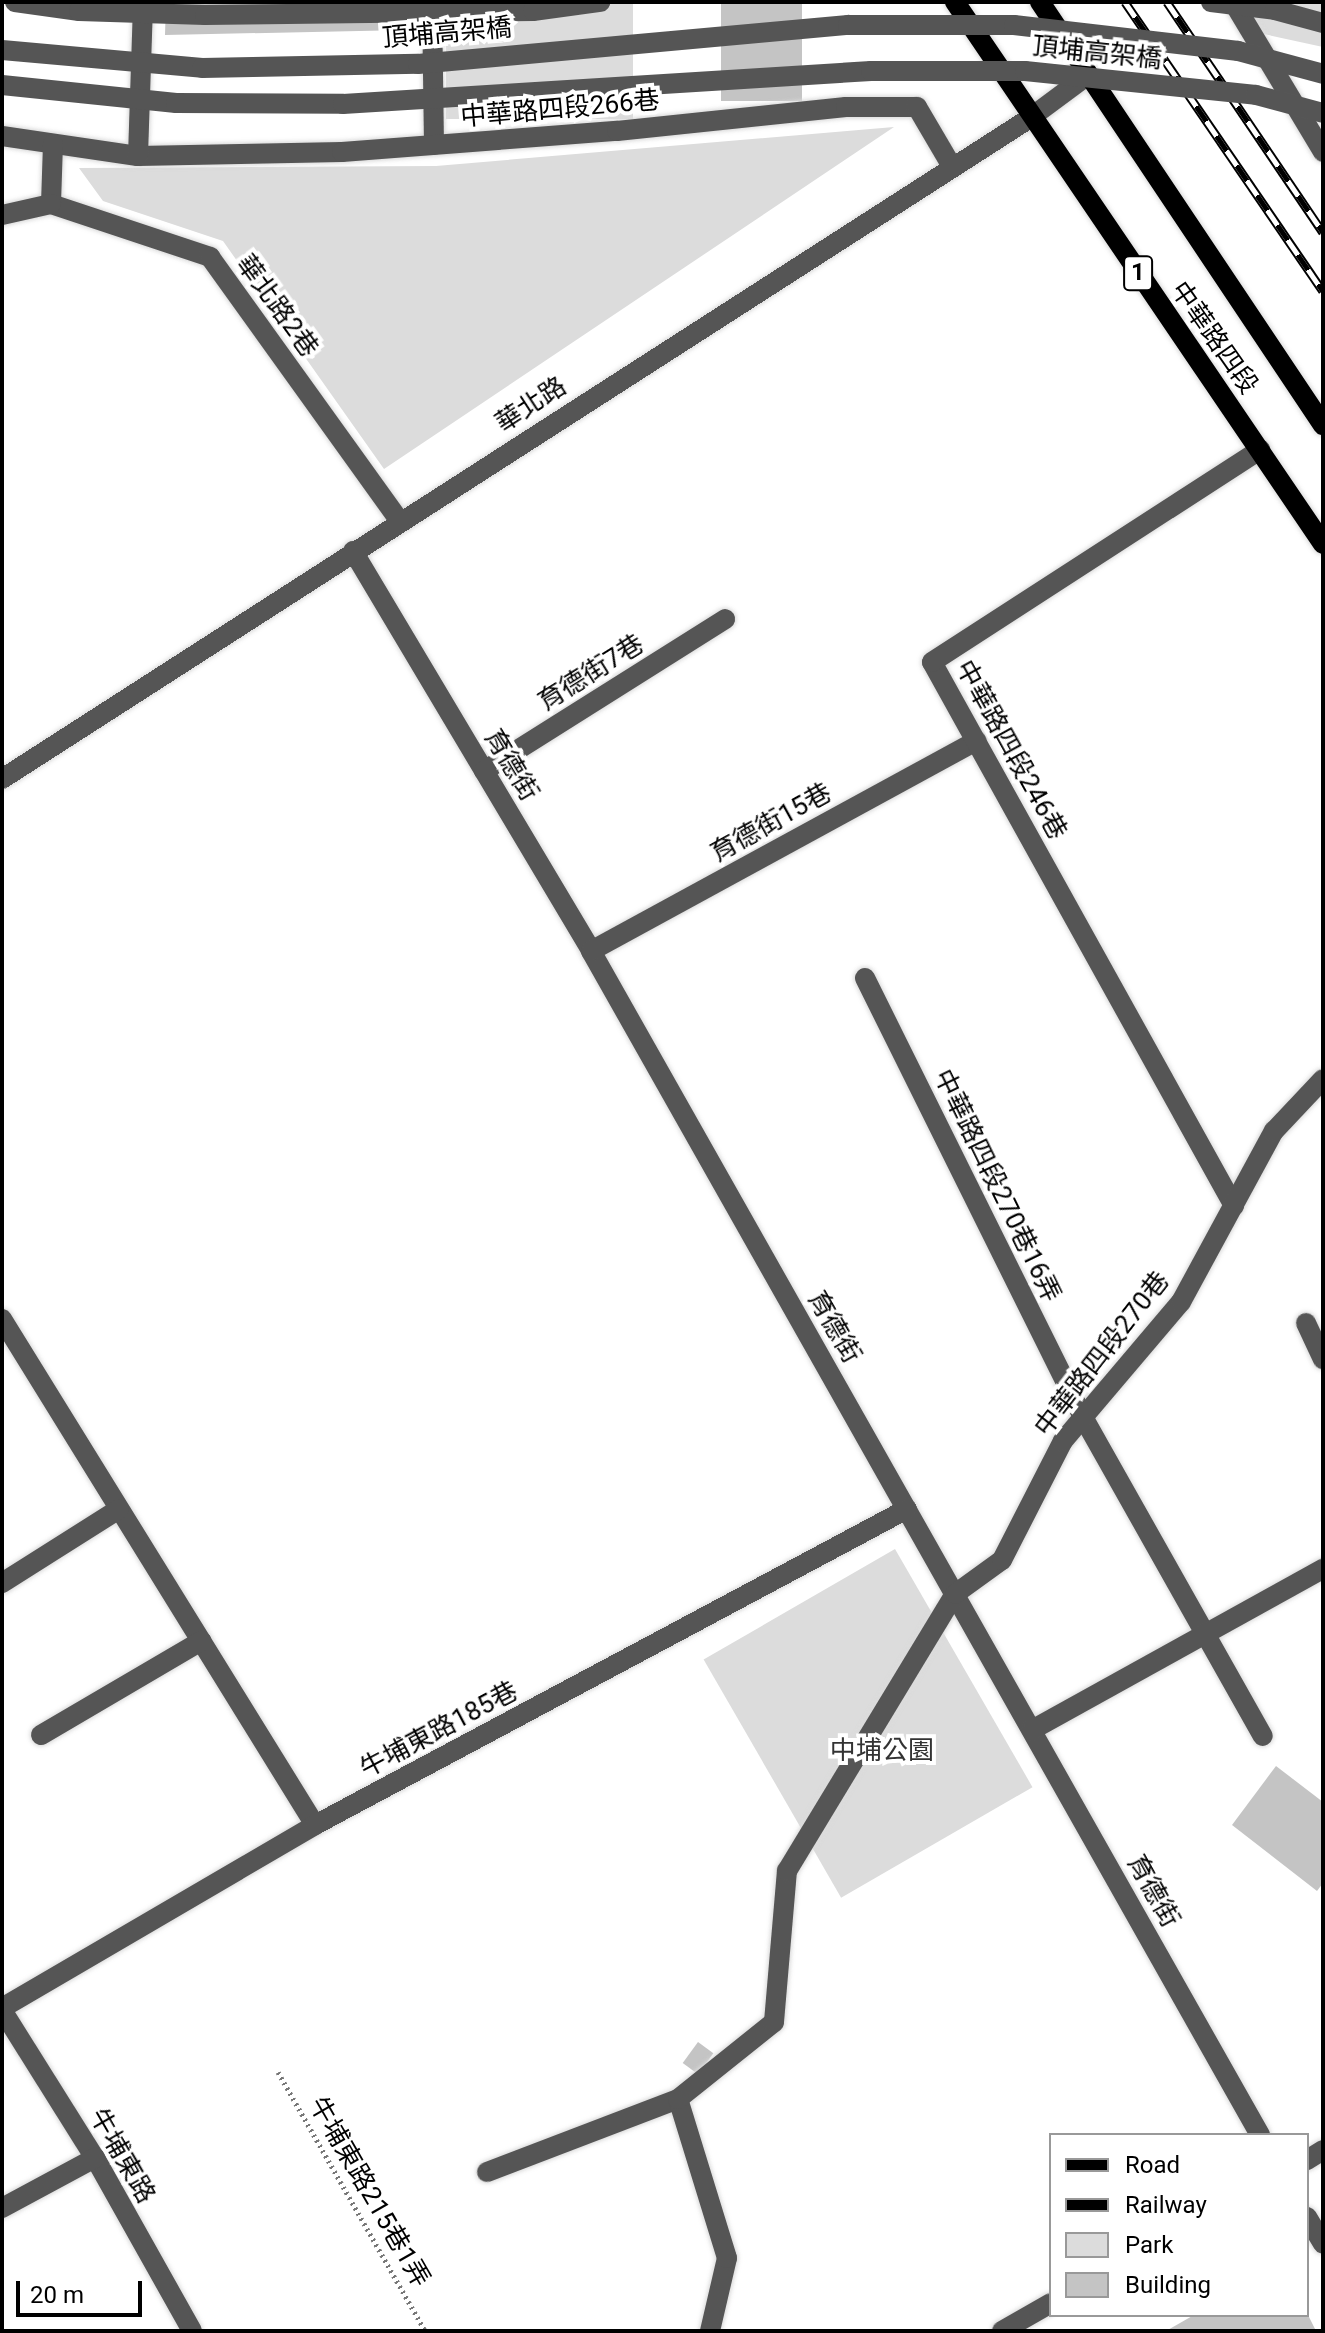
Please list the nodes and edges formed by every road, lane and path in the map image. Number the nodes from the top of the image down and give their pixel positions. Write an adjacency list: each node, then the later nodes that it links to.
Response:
1 (15, 2): 4 (street, 頂埔高架橋, bridge)
2 (143, 2): 20 (street)
3 (432, 2): 18 (street)
4 (600, 2)
5 (955, 2): 15 (main road, 中華路四段 / 1)
6 (1040, 2): 12 (main road, 中華路四段)
7 (1211, 2): 9 (street, bridge)
8 (1233, 2): 19 (street)
9 (1323, 23)
10 (2, 50): 11 (street, 頂埔高架橋, bridge)
11 (1323, 74)
12 (1088, 75): 15 (street, 華北路); 24 (main road, 中華路四段)
13 (2, 85): 14 (street, 頂埔高架橋, bridge)
14 (1323, 113)
15 (1030, 118): 21 (street, 華北路); 25 (main road, 中華路四段 / 1)
16 (2, 136): 17 (street, 中華路四段266巷)
17 (53, 144): 20 (street, 中華路四段266巷); 22 (street)
18 (434, 145): 20 (street, 中華路四段266巷); 21 (street, 中華路四段266巷)
19 (1323, 152)
20 (138, 156)
21 (951, 165): 26 (street, 華北路)
22 (51, 204): 23 (street); 26 (street, 華北路2巷)
23 (2, 215)
24 (1323, 425)
25 (1260, 450): 27 (main road, 中華路四段 / 1); 30 (street, 中華路四段246巷)
26 (400, 521): 28 (street, 華北路)
27 (1323, 544)
28 (353, 551): 31 (street, 育德街); 32 (street, 華北路)
29 (725, 619): 31 (street, 育德街7巷)
30 (976, 741): 33 (street, 育德街15巷); 36 (street, 中華路四段246巷)
31 (484, 771): 33 (street, 育德街)
32 (2, 779)
33 (591, 951): 42 (street, 育德街)
34 (865, 978): 40 (street, 中華路四段270巷16弄)
35 (1323, 1079): 36 (street, 中華路四段270巷)
36 (1234, 1206): 40 (street, 中華路四段270巷)
37 (2, 1319): 41 (street)
38 (1306, 1323): 39 (street)
39 (1323, 1359)
40 (1083, 1417): 45 (street, 中華路四段270巷); 46 (street, 中華路四段270巷16弄)
41 (119, 1509): 44 (street); 47 (street)
42 (907, 1509): 45 (street, 育德街); 51 (street, 牛埔東路185巷)
43 (1323, 1569): 46 (street)
44 (2, 1583)
45 (955, 1594): 48 (street, 育德街); 54 (street, 中華路四段270巷)
46 (1208, 1633): 48 (street); 50 (street, 中華路四段270巷16弄)
47 (201, 1641): 49 (street); 51 (street)
48 (1032, 1730): 55 (street, 育德街)
49 (41, 1735)
50 (1263, 1736)
51 (315, 1825): 52 (street, 牛埔東路185巷)
52 (2, 2009): 56 (street, 牛埔東路)
53 (278, 2072): 63 (path, 牛埔東路215巷1弄)
54 (678, 2099): 57 (street, 中華路四段270巷); 64 (street)
55 (1259, 2133)
56 (95, 2158): 58 (street); 62 (street, 牛埔東路)
57 (487, 2172)
58 (2, 2208)
59 (1309, 2220): 60 (street)
60 (1323, 2244)
61 (1049, 2304): 65 (street)
62 (192, 2331)
63 (425, 2331)
64 (710, 2331)
65 (1002, 2331)

